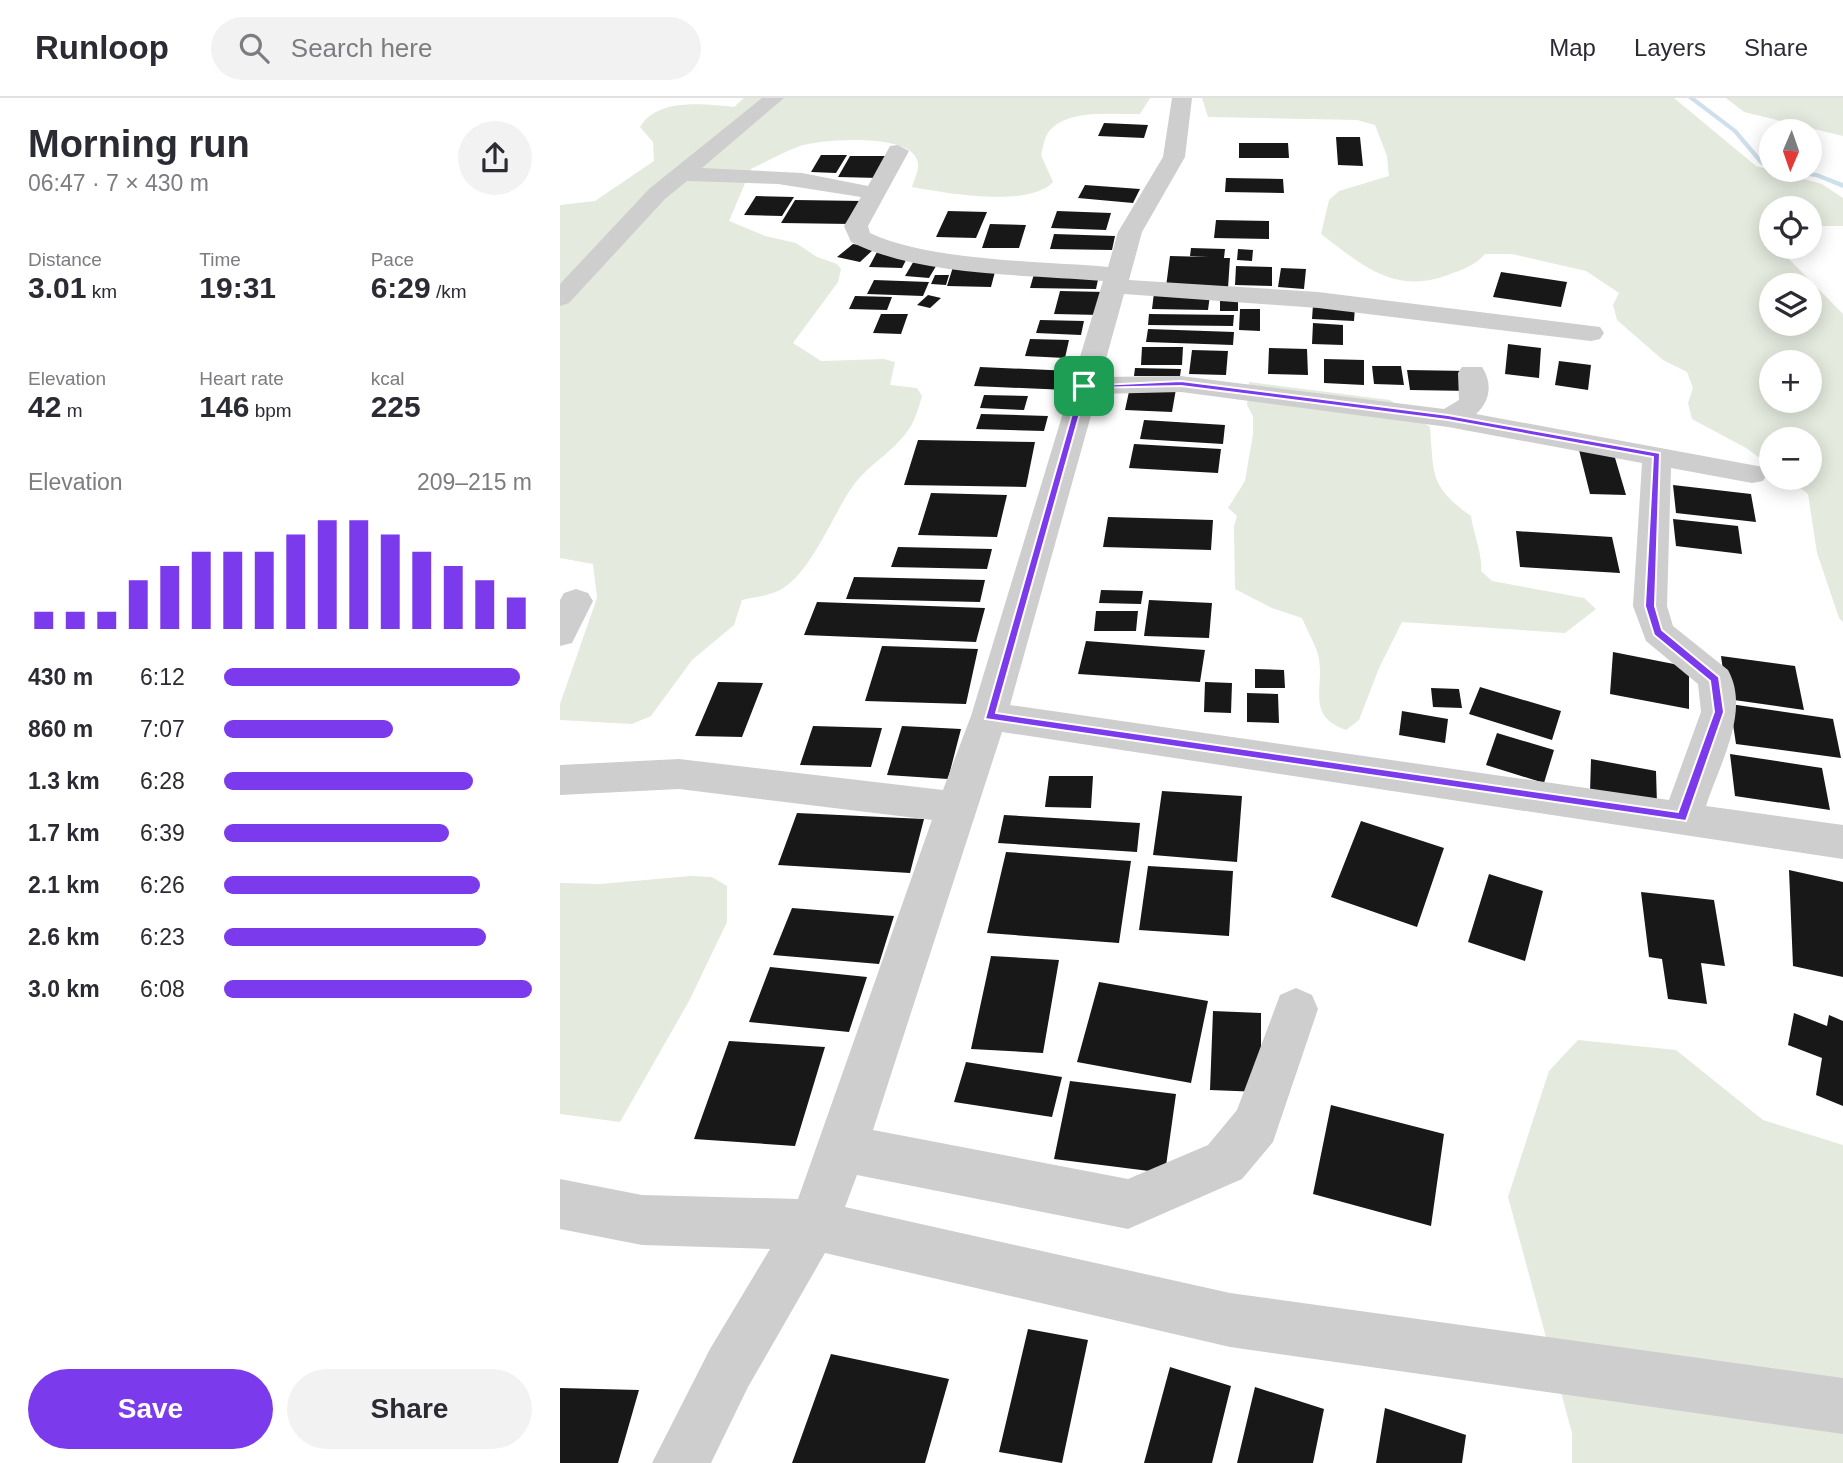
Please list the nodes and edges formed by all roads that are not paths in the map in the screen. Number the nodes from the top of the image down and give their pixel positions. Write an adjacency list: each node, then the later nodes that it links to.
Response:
1 (774, 98): 4 (street)
2 (1182, 98): 6 (street)
3 (898, 151): 5 (street)
4 (681, 174): 5 (street); 7 (street)
5 (874, 194): 6 (street)
6 (1115, 281): 8 (street); 10 (street)
7 (560, 298)
8 (1591, 333)
9 (1472, 373): 11 (street)
10 (1084, 386): 11 (street); 16 (street)
11 (1448, 418): 12 (street)
12 (1657, 455): 13 (street); 19 (street)
13 (1752, 474)
14 (576, 601): 15 (street)
15 (560, 634)
16 (989, 716): 18 (street); 19 (street)
17 (560, 780): 18 (street)
18 (956, 807): 22 (street)
19 (1682, 818): 20 (street)
20 (1843, 842)
21 (1296, 1009): 22 (street)
22 (844, 1148): 24 (street)
23 (560, 1204): 24 (street)
24 (813, 1225): 25 (street); 26 (street)
25 (1843, 1406)
26 (681, 1463)

